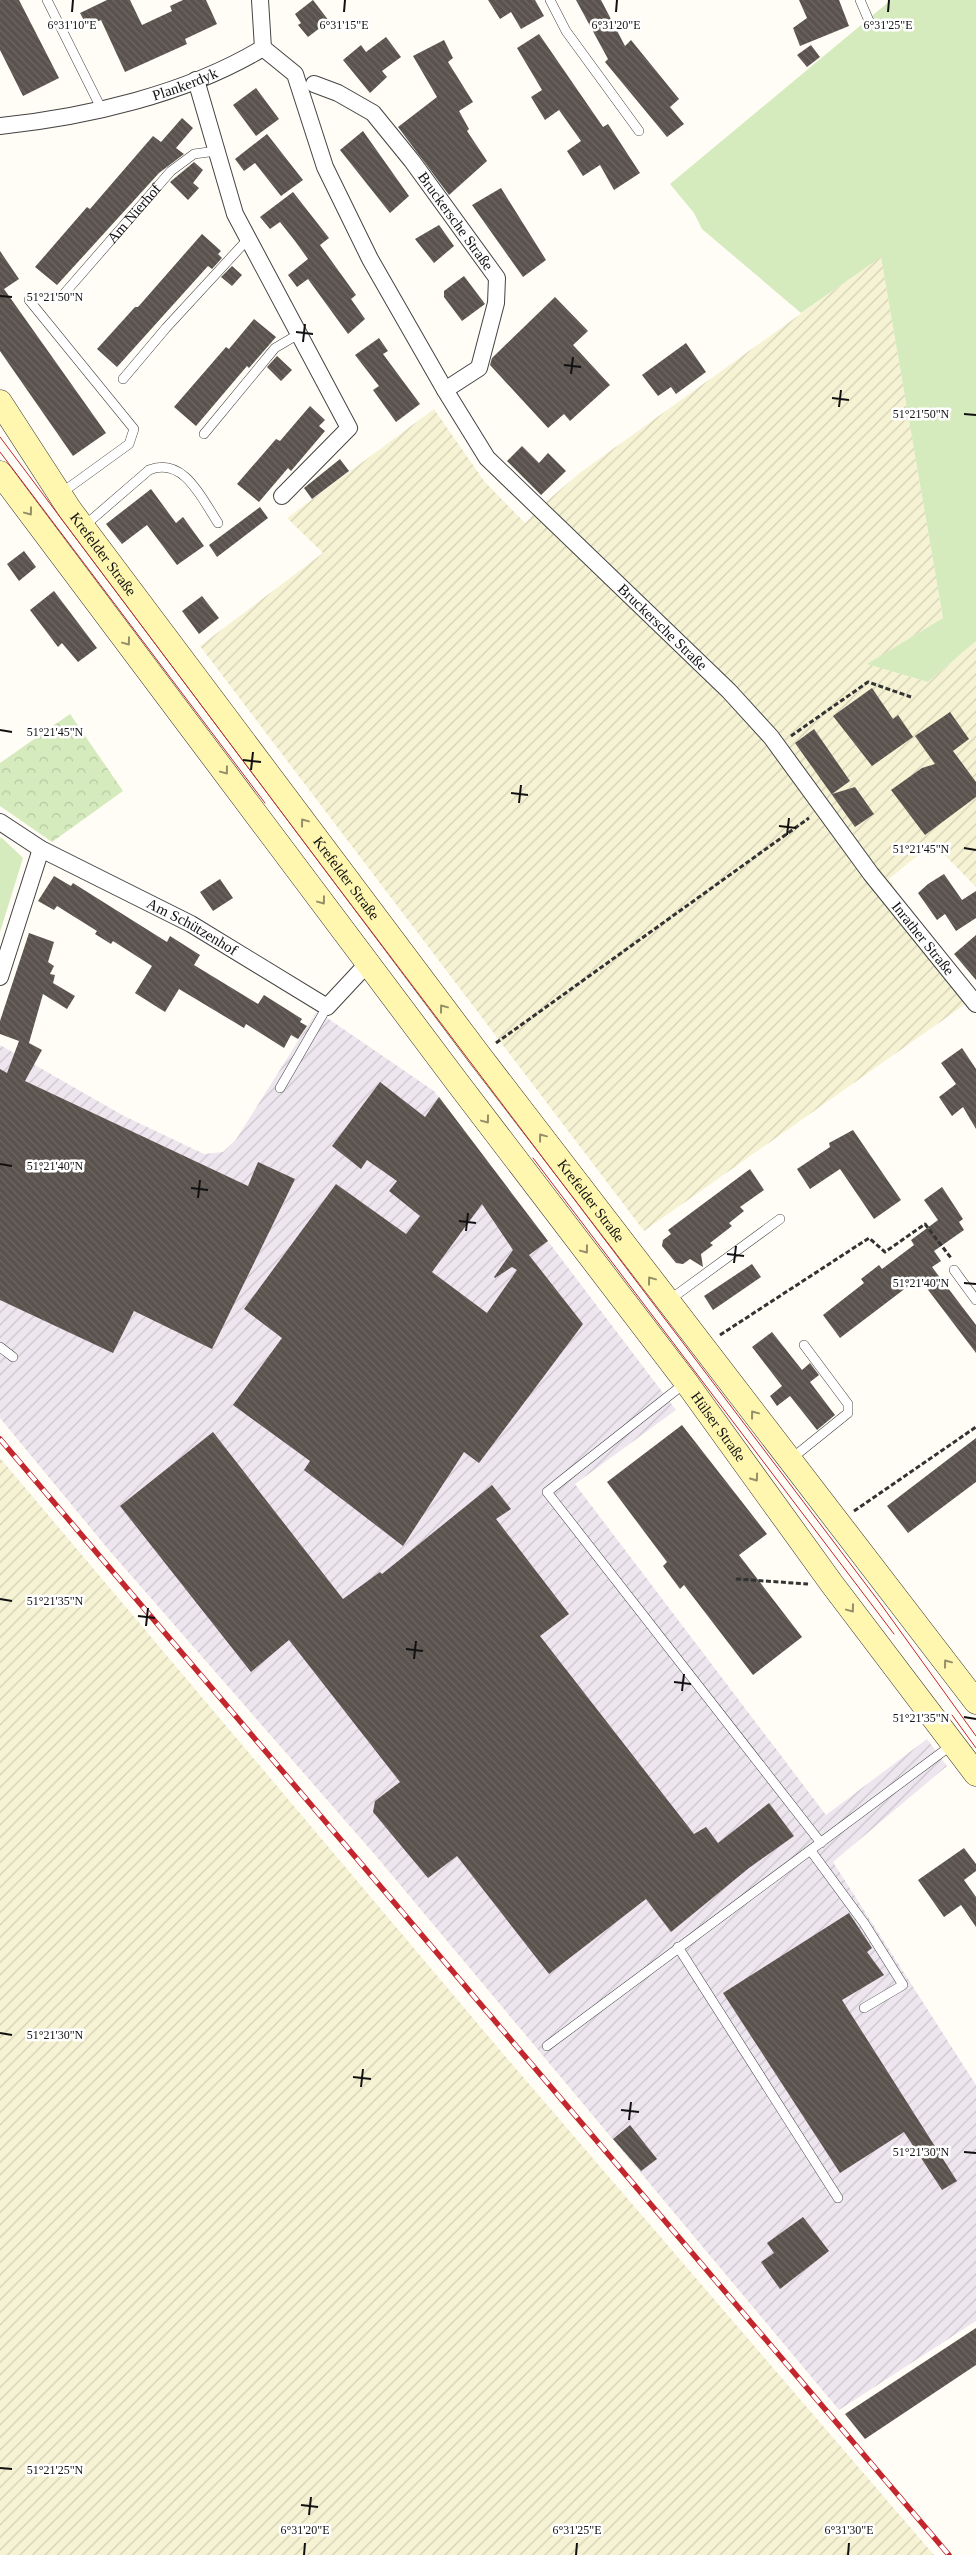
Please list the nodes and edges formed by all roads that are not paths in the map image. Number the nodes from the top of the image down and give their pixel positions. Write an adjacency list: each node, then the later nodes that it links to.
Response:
1 (47, 0): 9 (lane)
2 (260, 0): 6 (street)
3 (550, 0): 11 (lane)
4 (860, 0): 5 (lane)
5 (869, 21)
6 (263, 48): 7 (street, Bruckersche Straße); 8 (street, Plankerdyk)
7 (303, 79): 18 (street, Bruckersche Straße); 18 (street, Bruckersche Straße)
8 (196, 80): 9 (street, Plankerdyk); 12 (street)
9 (101, 108): 10 (street, Plankerdyk)
10 (0, 126)
11 (639, 131)
12 (216, 152): 13 (street); 14 (lane, Am Nierhof)
13 (248, 239): 16 (street); 17 (lane)
14 (62, 295)
15 (29, 300): 22 (lane)
16 (297, 335): 20 (lane); 23 (street)
17 (123, 380)
18 (445, 390): 28 (street, Bruckersche Straße)
19 (0, 402): 22 (street, Krefelder Straße)
20 (204, 434)
21 (0, 473): 29 (street, one-way to 29)
22 (60, 494): 25 (street, Krefelder Straße)
23 (282, 496)
24 (218, 523): 25 (lane)
25 (83, 527): 37 (street, Krefelder Straße, one-way to 25)
26 (0, 822): 27 (street, Am Schützenhof)
27 (41, 849): 30 (street); 32 (street, Am Schützenhof)
28 (871, 874): 31 (street, Inrather Straße)
29 (368, 963): 32 (street); 41 (street, Hülser Straße, one-way to 41)
30 (0, 977)
31 (976, 1004)
32 (326, 1007): 33 (lane)
33 (280, 1088)
34 (780, 1219): 37 (lane)
35 (954, 1270): 36 (lane)
36 (976, 1300)
37 (667, 1301): 42 (street, Krefelder Straße, one-way to 37)
38 (804, 1345): 42 (lane)
39 (0, 1347): 40 (lane)
40 (13, 1357)
41 (686, 1382): 44 (street, Hülser Straße, one-way to 44); 46 (lane)
42 (789, 1460): 43 (street, one-way to 42)
43 (976, 1702)
44 (953, 1744): 45 (street, Hülser Straße); 46 (lane)
45 (974, 1767)
46 (821, 1843): 47 (lane)
47 (812, 1851): 48 (lane); 49 (lane)
48 (678, 1947): 50 (lane); 51 (lane)
49 (864, 2008)
50 (547, 2046)
51 (838, 2198)

